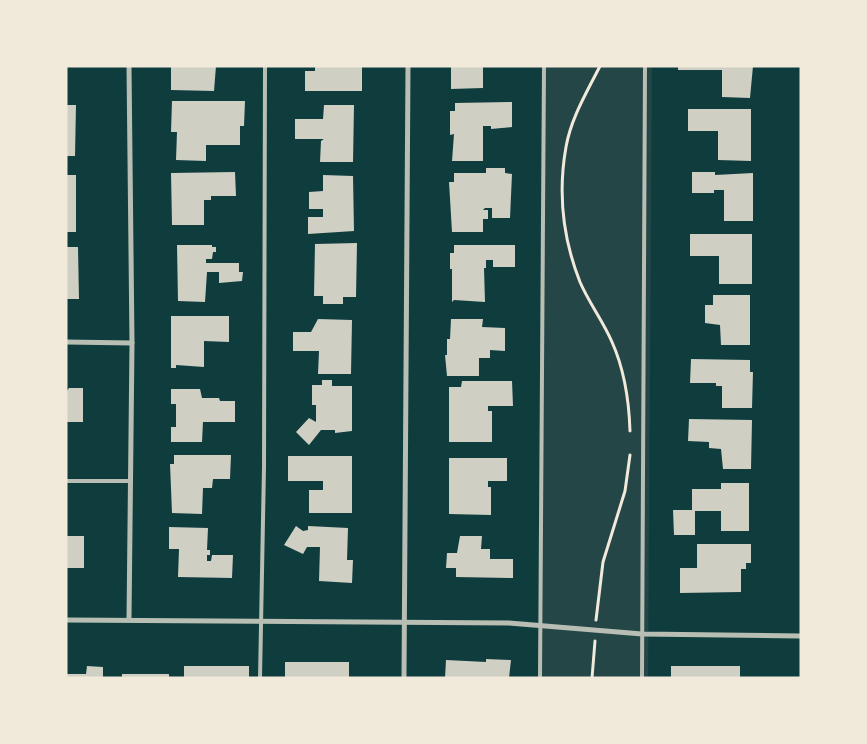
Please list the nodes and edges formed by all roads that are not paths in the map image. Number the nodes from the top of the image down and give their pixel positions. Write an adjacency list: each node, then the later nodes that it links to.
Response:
1 (129, 66): 7 (street)
2 (265, 66): 12 (lane)
3 (408, 66): 13 (street)
4 (544, 66): 14 (lane)
5 (645, 66): 15 (lane)
6 (66, 342): 7 (street)
7 (132, 343): 9 (street)
8 (66, 480): 9 (lane)
9 (131, 481): 10 (street)
10 (129, 619): 11 (street); 12 (street)
11 (66, 620)
12 (261, 620): 13 (street); 17 (lane)
13 (405, 621): 14 (street); 18 (street)
14 (540, 626): 15 (street); 19 (lane)
15 (642, 634): 16 (street); 20 (lane)
16 (801, 636)
17 (260, 678)
18 (404, 678)
19 (540, 678)
20 (642, 678)

